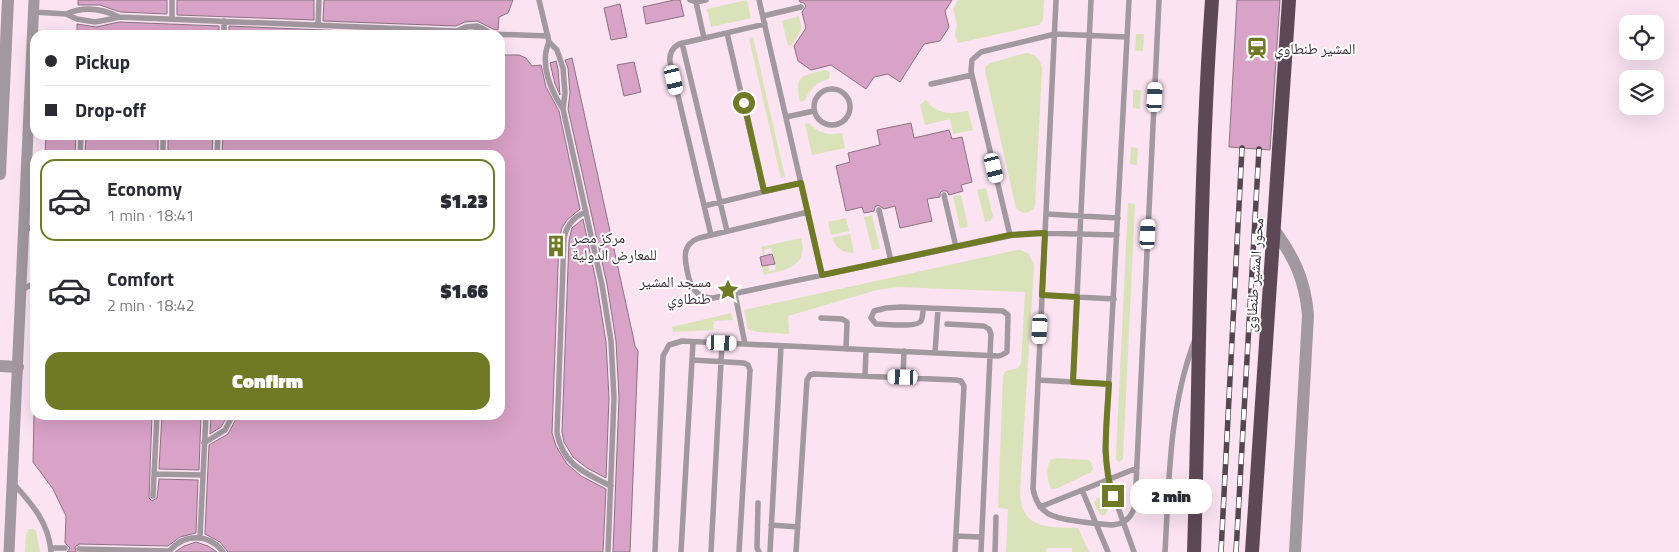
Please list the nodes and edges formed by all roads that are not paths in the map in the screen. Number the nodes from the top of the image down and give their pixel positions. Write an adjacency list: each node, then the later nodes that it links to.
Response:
1 (8, 0): 47 (street)
2 (34, 0): 17 (street)
3 (172, 0): 21 (lane)
4 (318, 0): 25 (lane)
5 (539, 0): 39 (lane)
6 (706, 0): 14 (lane)
7 (759, 0): 20 (lane)
8 (1056, 0): 34 (lane)
9 (1092, 0): 36 (lane)
10 (1129, 0): 37 (lane)
11 (1159, 0): 104 (lane)
12 (1212, 0): 81 (highway)
13 (1289, 0): 61 (highway, محور المشير طنطاوى)
14 (693, 1): 38 (lane)
15 (801, 7): 20 (lane)
16 (95, 9): 18 (lane); 19 (lane); 23 (lane)
17 (34, 12): 18 (lane); 27 (street)
18 (66, 14): 23 (lane)
19 (119, 16): 21 (lane); 23 (lane)
20 (763, 16): 24 (lane)
21 (172, 19): 22 (lane)
22 (224, 21): 25 (lane); 28 (lane)
23 (95, 22)
24 (765, 24): 33 (lane); 46 (lane)
25 (318, 25): 29 (lane)
26 (477, 26): 30 (lane); 31 (lane); 32 (lane)
27 (33, 30)
28 (224, 30)
29 (406, 30)
30 (462, 30)
31 (477, 30)
32 (484, 30)
33 (727, 33): 38 (lane); 49 (lane)
34 (1055, 34): 36 (lane); 41 (lane); 56 (lane)
35 (505, 35): 39 (lane)
36 (1090, 35): 37 (lane); 57 (lane)
37 (1127, 37): 58 (lane)
38 (704, 38): 40 (lane)
39 (549, 39): 44 (lane); 44 (lane)
40 (682, 43): 51 (lane); 52 (lane)
41 (972, 75): 42 (lane); 66 (lane)
42 (931, 84)
43 (30, 97): 59 (street)
44 (563, 109): 54 (lane)
45 (814, 111): 45 (lane); 46 (lane)
46 (786, 116): 48 (lane)
47 (0, 174)
48 (801, 183): 49 (lane); 55 (lane)
49 (764, 191): 51 (lane)
50 (944, 195): 68 (lane)
51 (720, 202): 52 (lane); 62 (lane)
52 (704, 206): 65 (lane)
53 (879, 210): 69 (lane)
54 (586, 212): 109 (lane); 109 (lane)
55 (808, 212): 62 (lane); 70 (lane)
56 (1046, 214): 57 (lane); 63 (lane)
57 (1081, 216): 58 (lane); 64 (lane)
58 (1118, 218): 67 (lane)
59 (24, 225): 60 (lane); 72 (street)
60 (30, 228)
61 (1273, 228): 145 (highway, محور المشير طنطاوى); 146 (street)
62 (727, 231): 65 (lane)
63 (1045, 233): 64 (lane); 66 (lane); 74 (lane)
64 (1080, 234): 67 (lane); 75 (lane)
65 (711, 235): 73 (lane)
66 (1010, 235): 68 (lane)
67 (1117, 235): 76 (lane)
68 (956, 247): 69 (lane)
69 (891, 260): 70 (lane)
70 (822, 275): 73 (lane)
71 (30, 286): 72 (lane)
72 (21, 290): 94 (street)
73 (735, 294): 84 (lane)
74 (1042, 295): 75 (lane); 97 (lane)
75 (1077, 297): 76 (lane); 98 (lane)
76 (1114, 299): 99 (lane)
77 (923, 308): 77 (lane); 78 (lane)
78 (938, 309): 89 (lane); 90 (lane)
79 (821, 318): 86 (lane)
80 (947, 324): 90 (lane)
81 (1198, 330): 127 (lane); 144 (highway)
82 (693, 342): 83 (lane); 91 (lane); 132 (lane)
83 (722, 343): 84 (lane); 92 (lane)
84 (745, 344): 85 (lane)
85 (781, 346): 86 (lane); 117 (lane)
86 (846, 349): 87 (lane)
87 (866, 350): 88 (lane); 95 (lane)
88 (904, 351): 89 (lane); 96 (lane)
89 (935, 352): 90 (lane)
90 (990, 355): 121 (lane)
91 (692, 360): 92 (lane); 133 (lane)
92 (721, 362): 134 (lane); 135 (lane)
93 (0, 366): 94 (street)
94 (18, 367): 108 (street)
95 (865, 376): 96 (lane); 118 (lane)
96 (903, 377): 119 (lane)
97 (1038, 380): 98 (lane); 113 (lane)
98 (1073, 382): 99 (lane)
99 (1109, 384): 107 (lane)
100 (157, 420): 105 (lane)
101 (206, 420): 103 (lane)
102 (231, 420): 103 (lane)
103 (204, 443): 106 (lane)
104 (1137, 468): 107 (lane); 115 (lane)
105 (154, 474): 106 (lane); 111 (lane)
106 (203, 475): 120 (lane)
107 (1108, 479): 110 (lane); 115 (lane)
108 (12, 482): 124 (lane); 128 (street)
109 (611, 486): 131 (lane)
110 (1082, 490): 113 (lane); 116 (lane)
111 (153, 496)
112 (758, 503): 136 (lane)
113 (1040, 507): 116 (lane)
114 (996, 517): 141 (lane)
115 (1123, 522): 116 (lane); 143 (lane)
116 (1096, 524): 142 (lane)
117 (771, 525): 118 (lane); 137 (lane)
118 (798, 526): 138 (lane)
119 (956, 536): 121 (lane); 139 (lane)
120 (200, 537): 126 (lane); 129 (lane)
121 (981, 537): 140 (lane)
122 (65, 548): 124 (lane)
123 (79, 549): 125 (lane)
124 (51, 550)
125 (110, 551): 129 (lane)
126 (223, 551): 130 (lane)
127 (1163, 551)
128 (9, 552)
129 (169, 552)
130 (230, 552)
131 (608, 552)
132 (655, 552)
133 (681, 552)
134 (710, 552)
135 (739, 552)
136 (759, 552)
137 (770, 552)
138 (796, 552)
139 (955, 552)
140 (980, 552)
141 (995, 552)
142 (1108, 552)
143 (1134, 552)
144 (1194, 552)
145 (1252, 552)
146 (1295, 552)

